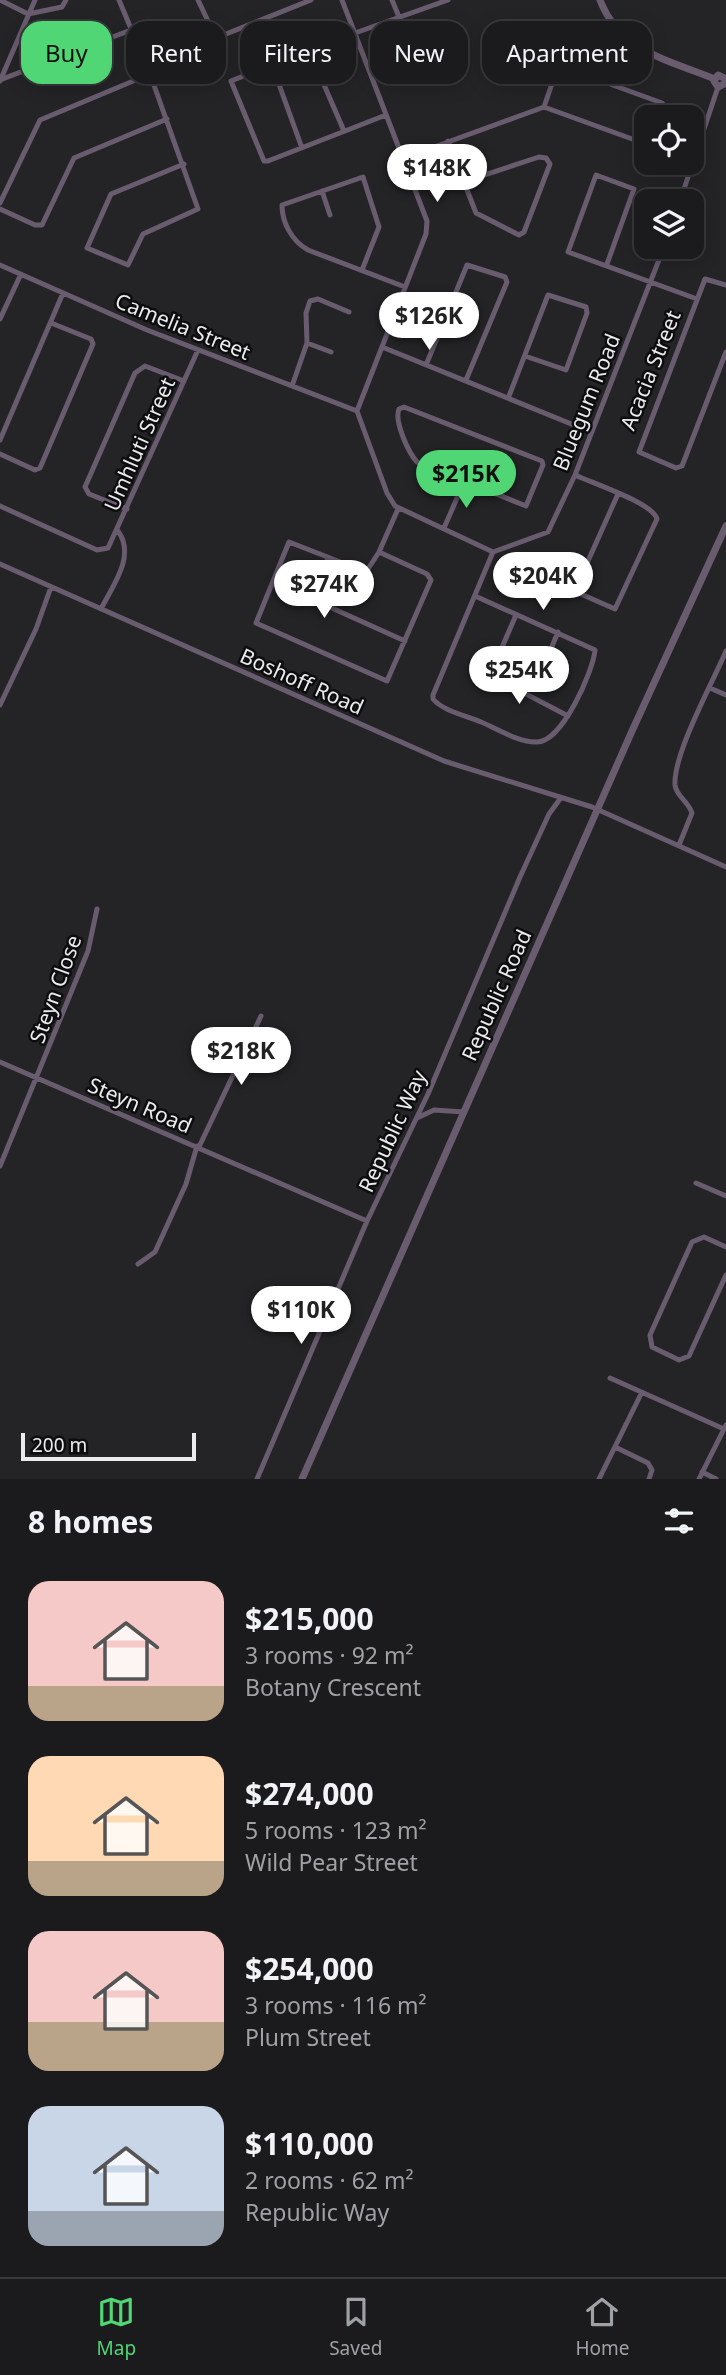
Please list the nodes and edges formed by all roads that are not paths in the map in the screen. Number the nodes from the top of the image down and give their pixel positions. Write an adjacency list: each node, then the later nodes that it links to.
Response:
1 (35, 0): 12 (street)
2 (66, 0): 12 (street)
3 (119, 0): 14 (street)
4 (198, 0): 11 (street)
5 (311, 0): 11 (street)
6 (342, 0): 15 (street)
7 (392, 0): 13 (street)
8 (448, 0): 13 (street)
9 (600, 0): 21 (street)
10 (0, 1): 12 (street)
11 (292, 3)
12 (28, 14): 20 (street)
13 (399, 17): 17 (street)
14 (127, 21)
15 (350, 21)
16 (126, 32): 20 (street)
17 (356, 33)
18 (356, 36): 30 (street)
19 (240, 77): 36 (street)
20 (0, 81)
21 (725, 81): 33 (street)
22 (126, 84): 41 (street)
23 (154, 84): 31 (street)
24 (279, 84): 36 (street)
25 (324, 84): 32 (street)
26 (552, 84): 29 (street)
27 (610, 84): 28 (street)
28 (664, 105)
29 (544, 107): 34 (street); 35 (street)
30 (386, 115): 32 (street); 37 (street)
31 (167, 119): 38 (street); 42 (street)
32 (344, 131): 36 (street)
33 (704, 133)
34 (634, 140)
35 (447, 141): 37 (street); 39 (street)
36 (302, 148)
37 (404, 158): 51 (street)
38 (184, 164): 38 (street)
39 (463, 182): 39 (street)
40 (322, 191): 43 (street); 47 (street); 47 (street)
41 (0, 203)
42 (0, 209)
43 (330, 215)
44 (659, 259): 49 (street, Bluegum Road)
45 (607, 264): 45 (street, Acacia Street); 49 (street, Acacia Street)
46 (0, 265): 48 (street, Camelia Street)
47 (362, 270): 51 (street)
48 (21, 274): 52 (street, Camelia Street); 55 (street)
49 (651, 280): 53 (street, Acacia Street); 69 (street, Bluegum Road)
50 (726, 285): 53 (street, Acacia Street)
51 (405, 287): 58 (street)
52 (63, 293): 56 (street); 59 (street, Camelia Street)
53 (697, 299): 61 (street, Acacia Street)
54 (349, 312): 57 (street)
55 (0, 319)
56 (51, 323): 70 (street); 71 (street)
57 (307, 343): 60 (street); 66 (street)
58 (382, 347): 63 (street); 68 (street)
59 (198, 350): 65 (street, Umhluti Street); 66 (street, Camelia Street)
60 (331, 352)
61 (726, 352)
62 (525, 356): 62 (street); 67 (street)
63 (426, 365): 64 (street); 64 (street)
64 (466, 380): 67 (street)
65 (184, 381): 76 (street, Umhluti Street); 76 (street)
66 (292, 386): 68 (street, Camelia Street)
67 (509, 396): 69 (street)
68 (357, 411): 77 (street)
69 (591, 432): 72 (street, Bluegum Road)
70 (0, 440)
71 (0, 454)
72 (575, 475): 74 (street); 82 (street, Bluegum Road)
73 (464, 482): 73 (street); 79 (street)
74 (618, 494): 87 (street); 87 (street)
75 (0, 506): 80 (street, Umhluti Street)
76 (127, 509): 80 (street, Umhluti Street)
77 (398, 509): 79 (street); 81 (street)
78 (726, 526): 100 (street, Republic Road)
79 (444, 528): 82 (street)
80 (118, 531): 89 (street)
81 (379, 552): 83 (street); 92 (street)
82 (493, 552): 88 (street)
83 (328, 558): 92 (street); 92 (street)
84 (0, 564): 86 (street, Boshoff Road)
85 (542, 577): 87 (street)
86 (51, 587): 89 (street, Boshoff Road); 97 (street)
87 (575, 590)
88 (475, 596): 90 (street); 98 (street)
89 (101, 609): 99 (street, Boshoff Road)
90 (516, 615): 91 (street); 98 (street)
91 (558, 632): 94 (street); 98 (street)
92 (405, 641)
93 (726, 651): 95 (street)
94 (545, 663)
95 (710, 688): 96 (street); 101 (street)
96 (726, 695)
97 (0, 705)
98 (568, 716)
99 (560, 799): 100 (street, Boshoff Road); 108 (street, Republic Way)
100 (598, 810): 101 (street, Boshoff Road); 107 (street, Republic Road)
101 (679, 845): 102 (street, Boshoff Road)
102 (726, 867)
103 (97, 909): 106 (street, Steyn Close)
104 (261, 1016): 109 (street)
105 (0, 1062): 106 (street, Steyn Road)
106 (38, 1079): 109 (street, Steyn Road); 110 (street, Steyn Close)
107 (464, 1112): 108 (street); 123 (street, Republic Road)
108 (416, 1118): 113 (street, Republic Way)
109 (198, 1147): 113 (street, Steyn Road); 115 (street)
110 (0, 1166)
111 (696, 1183): 112 (street)
112 (726, 1196)
113 (367, 1221): 122 (street, Republic Way)
114 (726, 1247): 116 (street)
115 (138, 1264)
116 (726, 1275)
117 (610, 1378): 118 (street)
118 (642, 1392): 119 (street); 120 (street)
119 (725, 1427): 121 (street)
120 (615, 1447): 124 (street); 125 (street)
121 (701, 1476): 126 (street)
122 (257, 1479)
123 (302, 1479)
124 (599, 1479)
125 (649, 1479)
126 (716, 1479)

